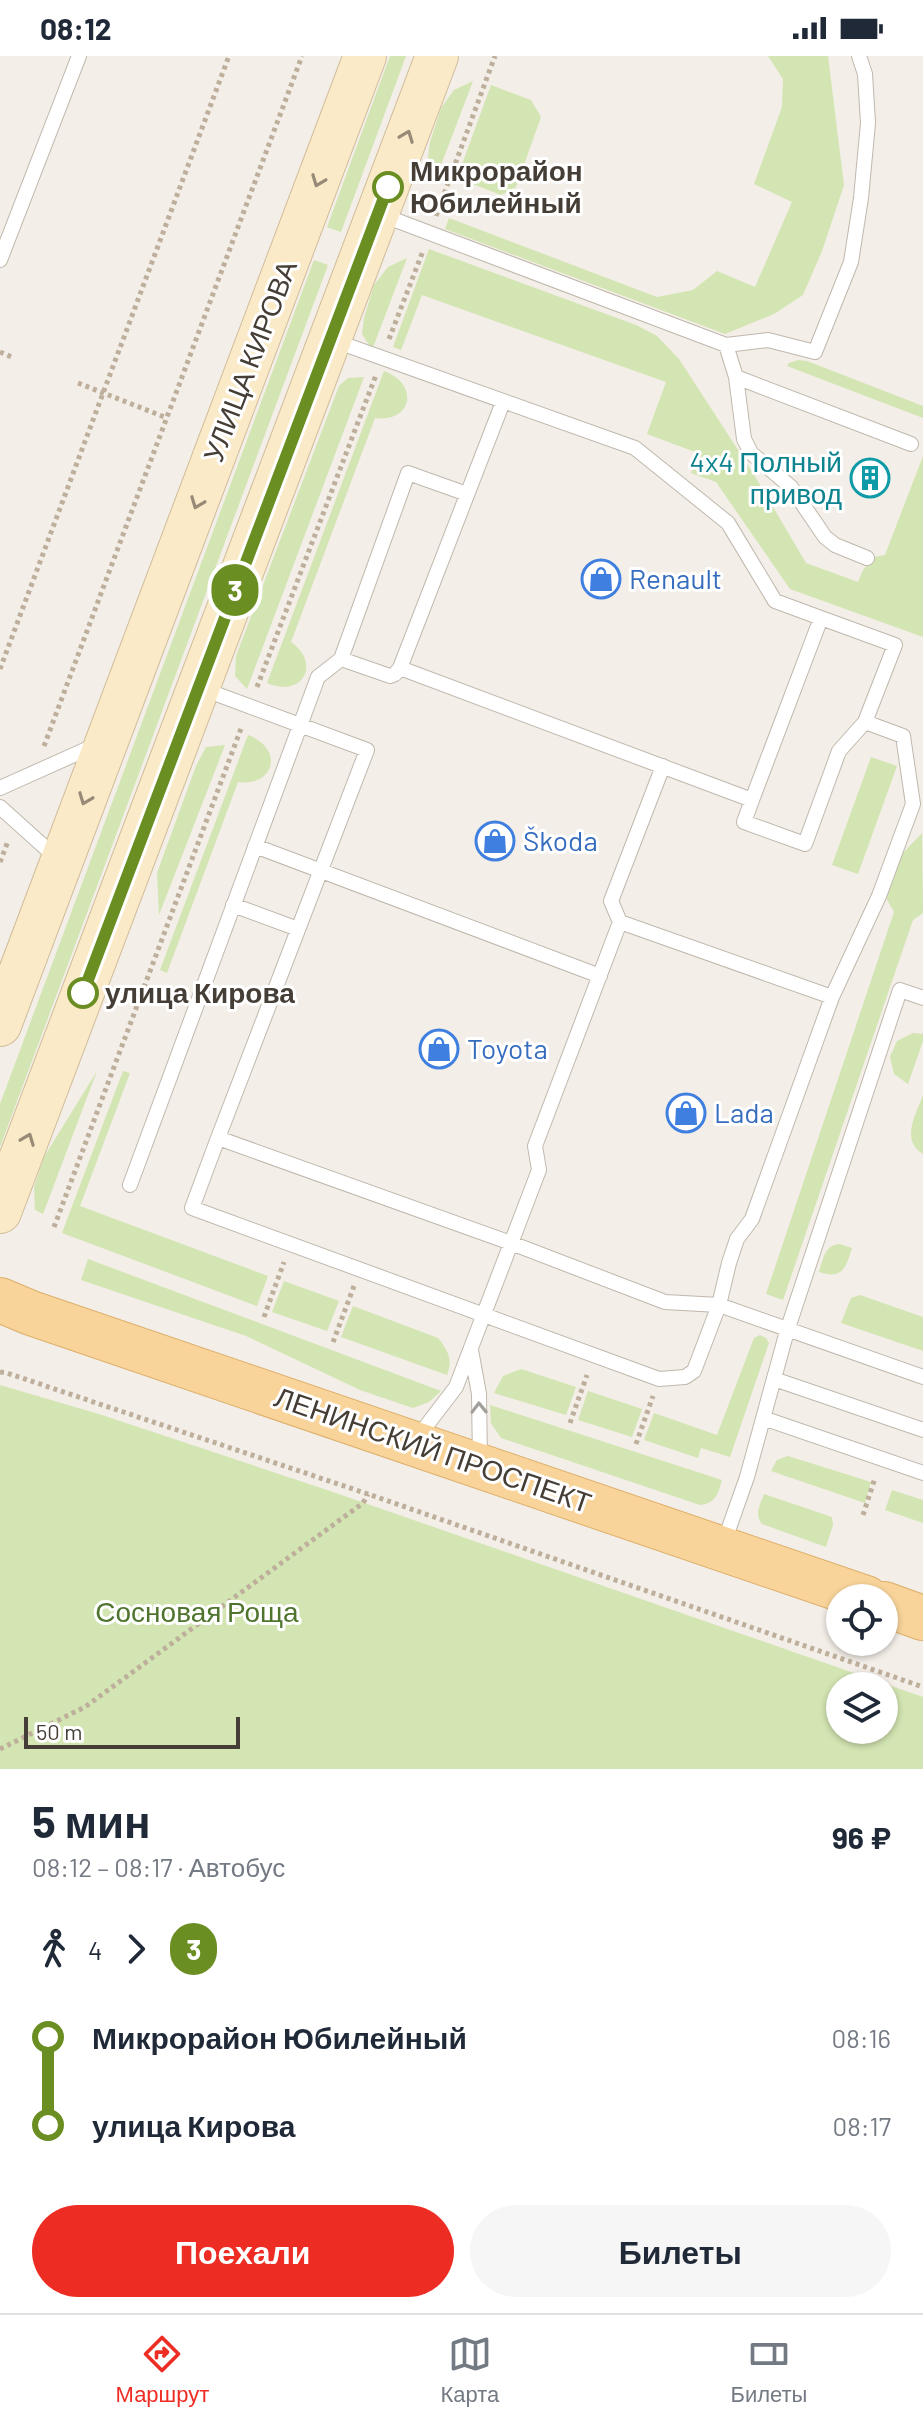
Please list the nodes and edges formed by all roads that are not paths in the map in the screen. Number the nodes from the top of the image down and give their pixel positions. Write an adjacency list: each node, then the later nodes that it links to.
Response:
1 (79, 56): 8 (lane)
2 (365, 56): 6 (main road, УЛИЦА КИРОВА, one-way to 6)
3 (437, 56): 5 (main road, one-way to 3)
4 (859, 56): 10 (lane)
5 (378, 213): 7 (main road); 10 (lane)
6 (298, 234): 7 (main road); 22 (main road, УЛИЦА КИРОВА, one-way to 22)
7 (361, 258): 9 (main road)
8 (0, 260)
9 (330, 339): 12 (lane); 19 (main road)
10 (726, 345): 11 (lane)
11 (736, 377): 13 (lane); 15 (lane)
12 (503, 402): 14 (lane); 16 (lane)
13 (911, 444)
14 (467, 494): 17 (lane); 18 (lane)
15 (867, 558)
16 (821, 618): 20 (lane); 25 (lane)
17 (341, 659): 18 (lane); 21 (lane)
18 (400, 668): 23 (lane)
19 (198, 687): 21 (lane); 40 (main road, one-way to 19)
20 (865, 722): 25 (lane); 26 (lane)
21 (299, 724): 28 (lane); 30 (lane)
22 (107, 739): 24 (lane); 29 (main road, УЛИЦА КИРОВА, one-way to 29)
23 (663, 766): 25 (lane); 32 (lane)
24 (0, 788)
25 (752, 800)
26 (918, 805): 35 (lane)
27 (0, 807): 29 (lane)
28 (255, 846): 30 (lane); 31 (lane)
29 (61, 862): 37 (main road, УЛИЦА КИРОВА)
30 (321, 871): 33 (lane); 34 (lane)
31 (233, 905): 33 (lane); 39 (lane)
32 (620, 922): 34 (lane); 35 (lane)
33 (298, 929): 38 (lane)
34 (600, 976): 41 (lane)
35 (832, 997): 43 (lane)
36 (923, 998): 45 (lane)
37 (0, 1025)
38 (218, 1138): 41 (lane); 44 (lane)
39 (130, 1185)
40 (0, 1212)
41 (511, 1243): 43 (lane); 44 (lane)
42 (0, 1300): 51 (main road, ЛЕНИНСКИЙ ПРОСПЕКТ)
43 (719, 1305): 44 (lane); 45 (lane)
44 (484, 1315): 46 (lane)
45 (787, 1331): 47 (lane); 48 (lane)
46 (471, 1350): 51 (lane); 52 (lane, one-way to 46)
47 (923, 1377)
48 (774, 1379): 49 (lane); 50 (lane)
49 (763, 1418): 53 (lane); 54 (lane)
50 (923, 1430)
51 (412, 1444): 52 (main road, ЛЕНИНСКИЙ ПРОСПЕКТ)
52 (480, 1467): 54 (main road, ЛЕНИНСКИЙ ПРОСПЕКТ)
53 (923, 1473)
54 (721, 1549): 55 (main road, ЛЕНИНСКИЙ ПРОСПЕКТ)
55 (826, 1584)
56 (898, 1609): 57 (main road)
57 (923, 1618)

